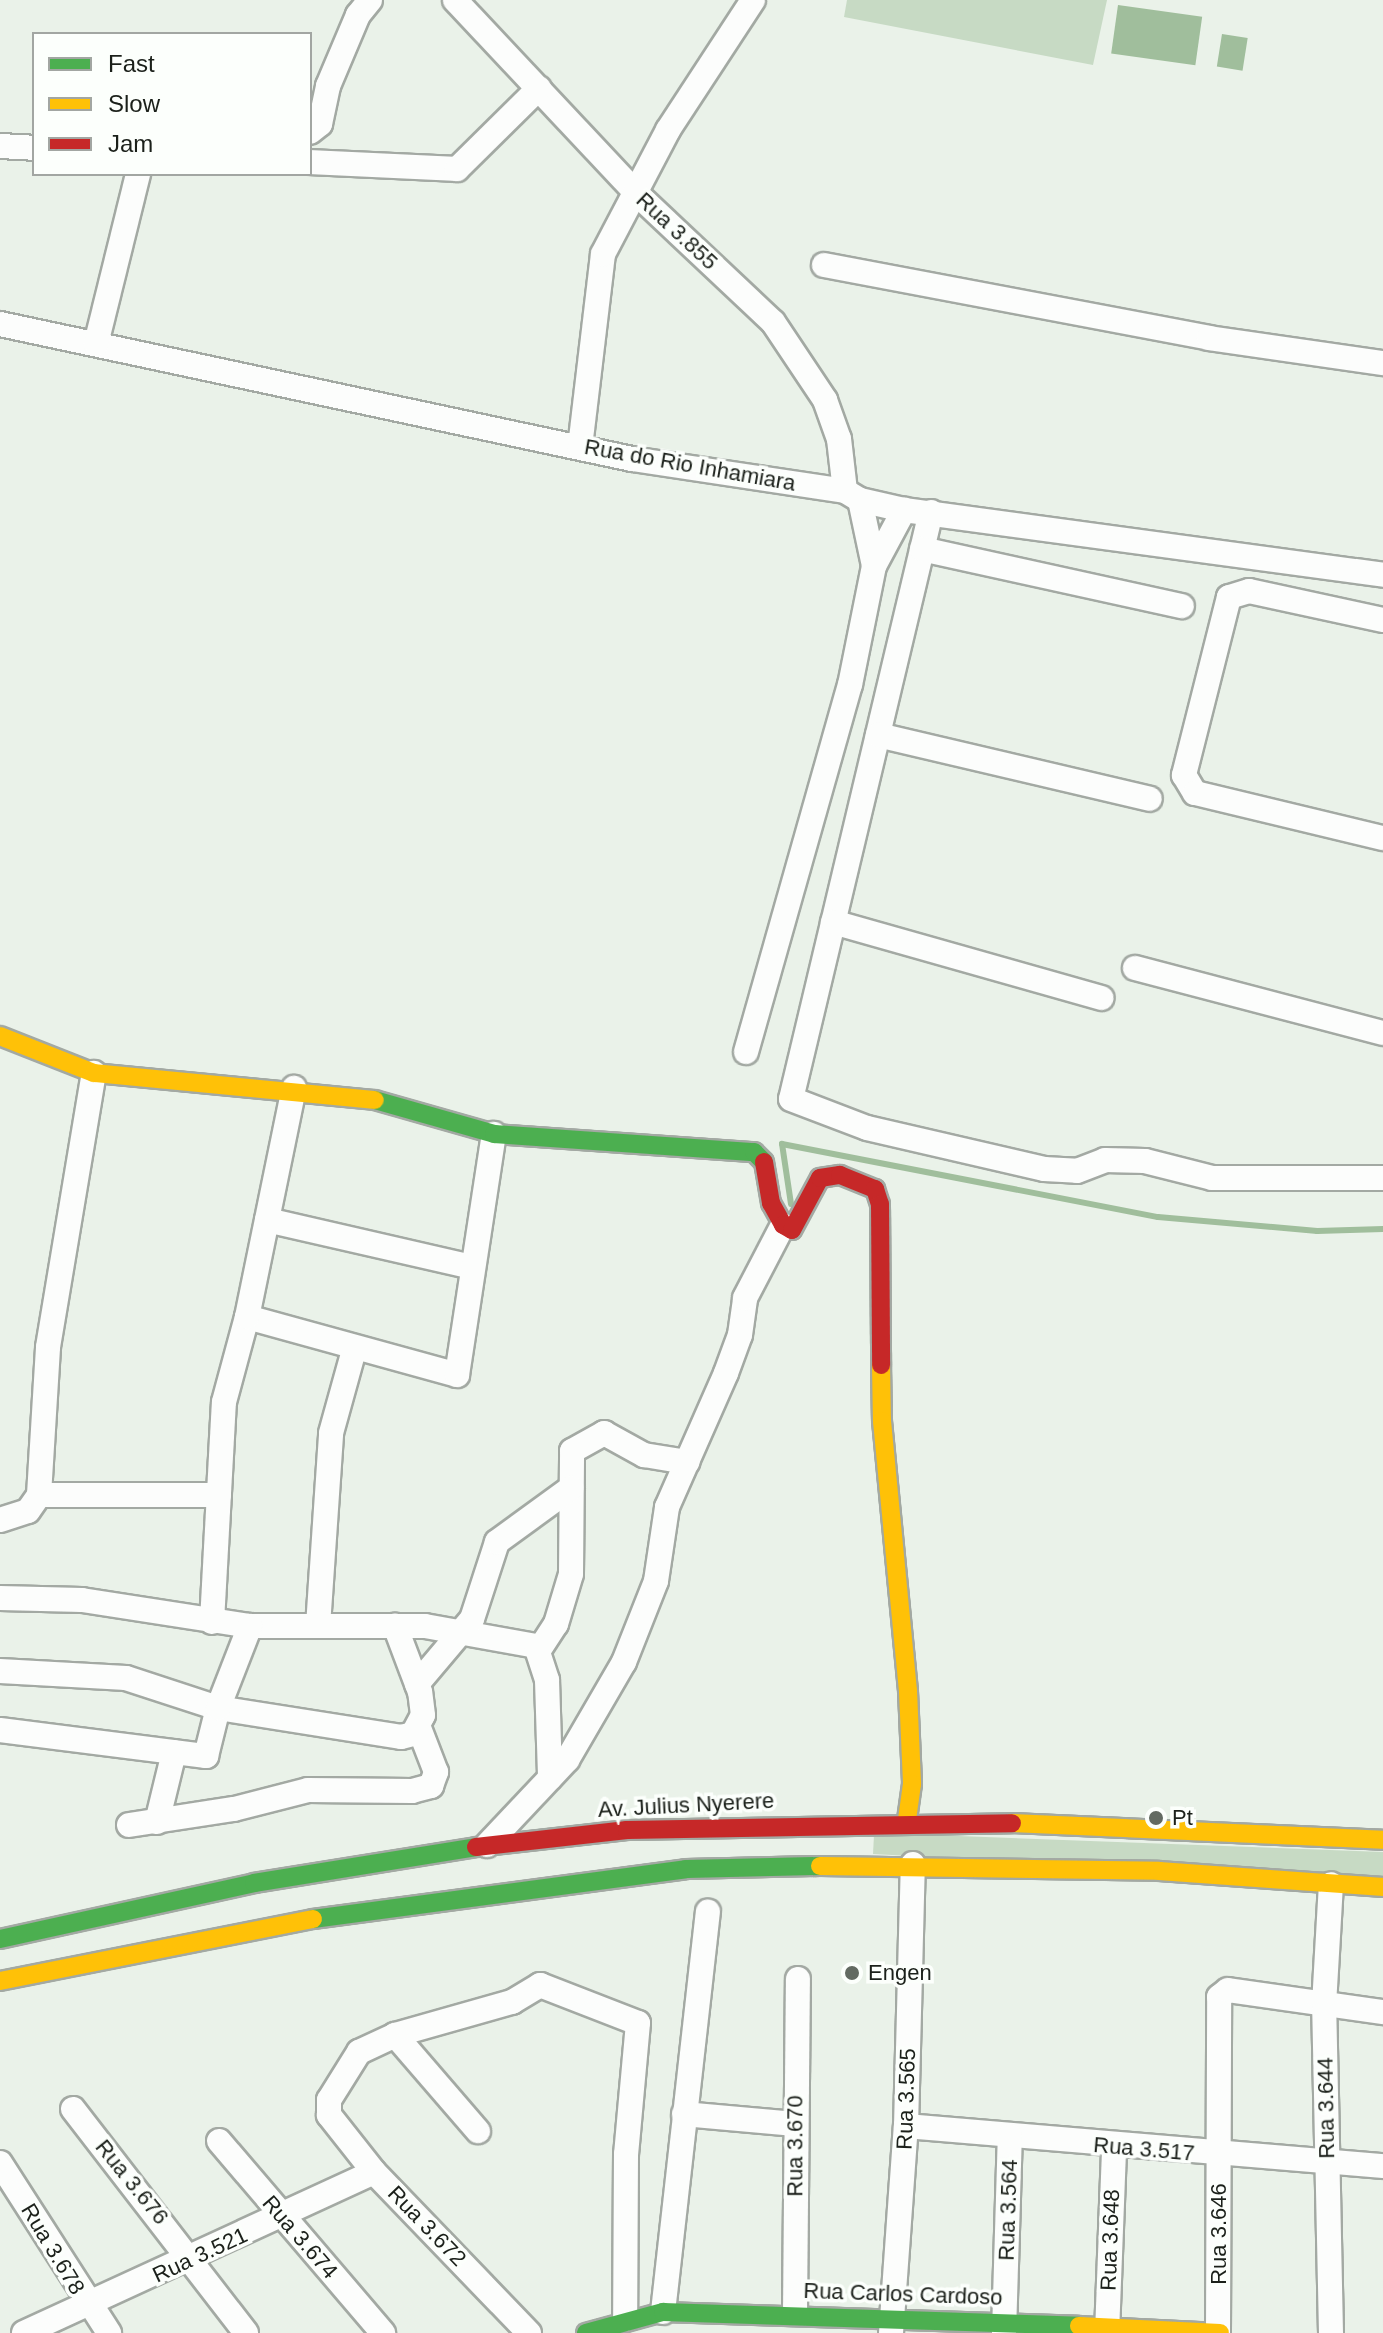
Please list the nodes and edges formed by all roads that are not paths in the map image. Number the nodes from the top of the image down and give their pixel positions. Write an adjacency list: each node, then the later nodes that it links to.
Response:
1 (370, 0): 5 (street)
2 (455, 0): 4 (street, Rua 3.855)
3 (753, 0): 10 (street)
4 (539, 88): 8 (street); 10 (street, Rua 3.855)
5 (312, 130)
6 (0, 146): 7 (street)
7 (32, 148)
8 (312, 162)
9 (138, 176): 13 (street)
10 (638, 195): 15 (street); 16 (street, Rua 3.855)
11 (824, 265): 14 (street)
12 (0, 324): 13 (street, Rua do Rio Inhamiara)
13 (96, 344): 15 (street, Rua do Rio Inhamiara)
14 (1383, 363)
15 (580, 447): 16 (street, Rua do Rio Inhamiara)
16 (852, 496): 17 (street, Rua do Rio Inhamiara); 20 (street, Rua 3.855)
17 (904, 510): 18 (street, Rua do Rio Inhamiara); 20 (street)
18 (931, 512): 19 (street); 21 (street, Rua do Rio Inhamiara)
19 (922, 549): 22 (street); 24 (street)
20 (874, 566): 32 (street)
21 (1383, 575)
22 (1182, 606)
23 (1383, 620): 26 (street)
24 (878, 735): 25 (street); 27 (street)
25 (1150, 799)
26 (1383, 838)
27 (833, 922): 29 (street); 36 (street)
28 (1135, 968): 30 (street)
29 (1101, 998)
30 (1383, 1033)
31 (1, 1040): 33 (main road)
32 (746, 1052)
33 (94, 1073): 34 (main road); 44 (street)
34 (294, 1088): 35 (main road); 37 (street)
35 (494, 1134): 38 (main road); 39 (street)
36 (1383, 1178)
37 (267, 1220): 39 (street); 40 (street)
38 (783, 1225): 42 (street); 62 (main road)
39 (473, 1267): 41 (street)
40 (247, 1317): 41 (street); 45 (street)
41 (354, 1350): 50 (street)
42 (687, 1462): 43 (street); 60 (street)
43 (571, 1488): 52 (street); 53 (street)
44 (39, 1495): 45 (street); 46 (street)
45 (219, 1495): 48 (street)
46 (0, 1520)
47 (0, 1598): 48 (street)
48 (212, 1622): 49 (street)
49 (250, 1626): 50 (street); 56 (street)
50 (318, 1626): 51 (street)
51 (395, 1626): 52 (street); 55 (street)
52 (460, 1632): 53 (street); 55 (street)
53 (539, 1650): 60 (street)
54 (0, 1671): 56 (street)
55 (417, 1684): 57 (street)
56 (218, 1708): 57 (street); 59 (street)
57 (419, 1728): 63 (street)
58 (0, 1730): 59 (street)
59 (174, 1752): 63 (street)
60 (550, 1778): 66 (street)
61 (866, 1820): 62 (main road, Av. Julius Nyerere); 66 (main road, Av. Julius Nyerere); 67 (main road)
62 (907, 1820): 65 (main road, Av. Julius Nyerere)
63 (157, 1822): 64 (street)
64 (129, 1825)
65 (1383, 1840)
66 (487, 1845): 72 (main road, Av. Julius Nyerere)
67 (868, 1863): 68 (main road); 74 (main road)
68 (913, 1864): 69 (main road); 81 (street, Rua 3.565)
69 (1331, 1884): 70 (main road); 75 (street, Rua 3.644)
70 (1383, 1887)
71 (708, 1912): 79 (street)
72 (0, 1939)
73 (798, 1979): 80 (street, Rua 3.670)
74 (0, 1981)
75 (1324, 2005): 76 (street); 86 (street, Rua 3.646); 87 (street, Rua 3.644)
76 (1383, 2012)
77 (395, 2035): 82 (street); 90 (street, Rua 3.672); 96 (street)
78 (73, 2109): 92 (street, Rua 3.676)
79 (684, 2114): 80 (street); 94 (street)
80 (795, 2124): 95 (street, Rua 3.670)
81 (906, 2126): 83 (street, Rua 3.517); 97 (street, Rua 3.565)
82 (478, 2131)
83 (1010, 2136): 85 (street, Rua 3.517); 98 (street, Rua 3.564)
84 (219, 2141): 91 (street, Rua 3.674)
85 (1114, 2147): 86 (street, Rua 3.517); 99 (street, Rua 3.648)
86 (1219, 2155): 87 (street, Rua 3.517); 106 (street, Rua 3.646)
87 (1327, 2160): 89 (street, Rua 3.517); 107 (street, Rua 3.644)
88 (0, 2163): 93 (street, Rua 3.678)
89 (1383, 2166)
90 (374, 2172): 91 (street, Rua 3.521); 104 (street, Rua 3.672)
91 (282, 2216): 92 (street, Rua 3.521); 103 (street, Rua 3.674)
92 (193, 2259): 93 (street, Rua 3.521); 102 (street, Rua 3.676)
93 (87, 2305): 100 (street, Rua 3.521); 101 (street, Rua 3.678)
94 (663, 2312): 95 (main road, Rua Carlos Cardoso); 96 (main road, Rua Carlos Cardoso)
95 (795, 2313): 97 (main road, Rua Carlos Cardoso)
96 (625, 2319): 105 (main road, Rua Carlos Cardoso)
97 (893, 2325): 98 (main road, Rua Carlos Cardoso)
98 (1004, 2328): 99 (main road, Rua Carlos Cardoso)
99 (1107, 2330): 106 (main road, Rua Carlos Cardoso)
100 (24, 2333)
101 (109, 2333)
102 (246, 2333)
103 (383, 2333)
104 (529, 2333)
105 (586, 2333)
106 (1219, 2333)
107 (1331, 2333)

